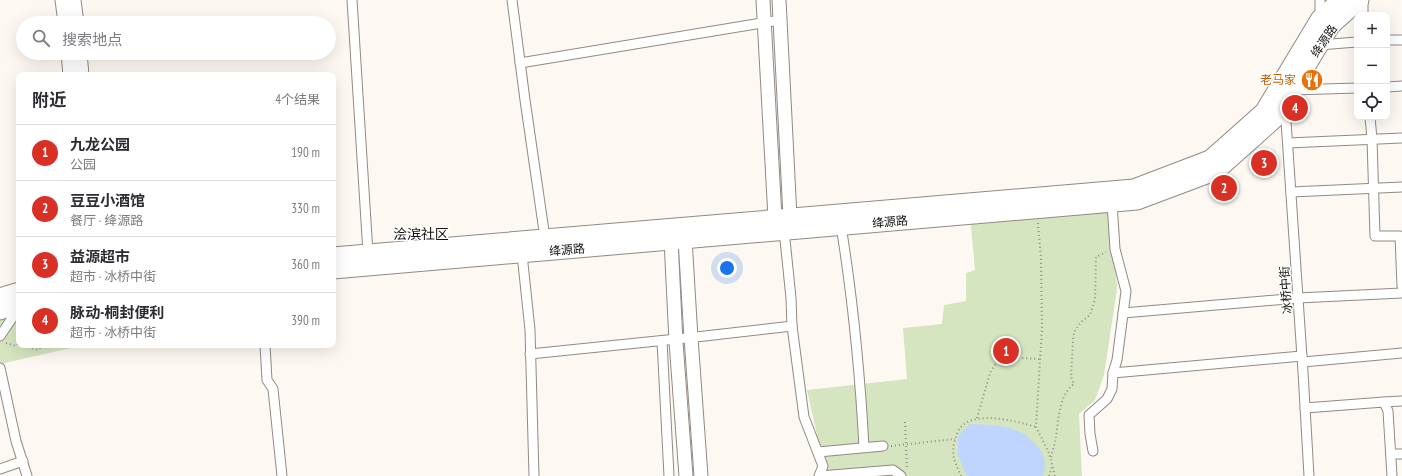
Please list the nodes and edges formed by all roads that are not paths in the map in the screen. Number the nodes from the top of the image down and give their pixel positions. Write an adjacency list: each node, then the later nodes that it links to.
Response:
1 (62, 0): 11 (main road)
2 (74, 0): 12 (main road)
3 (352, 0): 41 (street)
4 (512, 0): 22 (street)
5 (763, 0): 15 (main road)
6 (779, 0): 14 (main road)
7 (1320, 0): 13 (street)
8 (1340, 0): 13 (highway, 绛源路)
9 (1361, 0): 10 (street); 19 (highway, 绛源路)
10 (1363, 12)
11 (64, 16)
12 (76, 16)
13 (1320, 18): 37 (highway, 绛源路)
14 (780, 20): 15 (street); 37 (main road)
15 (764, 23): 22 (street); 37 (main road)
16 (1390, 40): 17 (street)
17 (1402, 40)
18 (1354, 42): 19 (street)
19 (1320, 45): 28 (highway, 绛源路)
20 (69, 60): 23 (main road)
21 (81, 60): 24 (main road)
22 (520, 63): 39 (street)
23 (70, 72)
24 (82, 72)
25 (1402, 86): 26 (street)
26 (1390, 87)
27 (1354, 88): 28 (street)
28 (1288, 96): 32 (street, 冰桥中街); 36 (highway, 绛源路)
29 (1370, 120): 31 (street)
30 (1402, 138): 31 (street)
31 (1372, 139): 32 (street); 34 (street)
32 (1288, 143): 35 (street, 冰桥中街)
33 (1402, 187): 34 (street)
34 (1373, 188): 35 (street); 45 (street)
35 (1291, 192): 49 (street, 冰桥中街)
36 (1112, 203): 38 (highway, 绛源路); 53 (street)
37 (783, 222): 38 (highway, 绛源路); 39 (highway, 绛源路); 40 (highway, 绛源路); 54 (street)
38 (841, 226): 69 (street)
39 (545, 238): 41 (highway, 绛源路)
40 (678, 240): 42 (highway, 绛源路); 55 (main road); 57 (main road)
41 (368, 253): 43 (highway, 绛源路)
42 (522, 254): 44 (highway, 绛源路); 61 (street)
43 (336, 256)
44 (336, 270)
45 (1402, 286)
46 (16, 292): 48 (highway)
47 (1402, 293): 49 (street)
48 (0, 297)
49 (1298, 298): 53 (street); 62 (street, 冰桥中街)
50 (16, 306): 51 (highway)
51 (0, 311)
52 (16, 313): 56 (street)
53 (1123, 313): 64 (street)
54 (792, 326): 55 (street); 71 (street)
55 (691, 338): 57 (street); 81 (main road)
56 (2, 339)
57 (676, 339): 58 (street); 80 (main road)
58 (662, 341): 61 (street); 79 (street)
59 (265, 348): 77 (street)
60 (1402, 353): 62 (street)
61 (530, 354): 78 (street)
62 (1302, 359): 64 (street); 67 (street, 冰桥中街)
63 (0, 368): 74 (street)
64 (1113, 373): 70 (street)
65 (1402, 401): 66 (street)
66 (1384, 402): 67 (street); 72 (street)
67 (1305, 408): 84 (street, 冰桥中街)
68 (883, 446): 69 (street)
69 (864, 447): 71 (street)
70 (1093, 451)
71 (818, 452): 82 (street)
72 (1391, 454): 73 (street); 85 (street)
73 (1402, 454)
74 (23, 461): 75 (street); 76 (street)
75 (0, 469)
76 (28, 476)
77 (282, 476)
78 (534, 476)
79 (669, 476)
80 (686, 476)
81 (701, 476)
82 (819, 476): 83 (street)
83 (901, 476)
84 (1309, 476)
85 (1392, 476)

